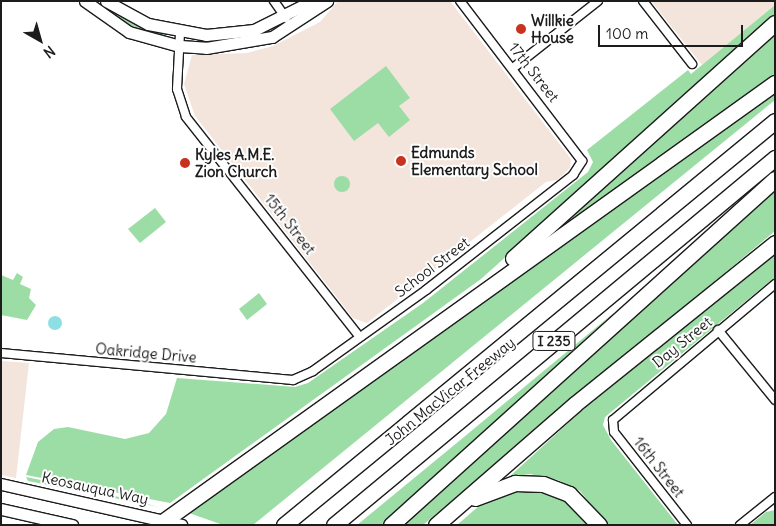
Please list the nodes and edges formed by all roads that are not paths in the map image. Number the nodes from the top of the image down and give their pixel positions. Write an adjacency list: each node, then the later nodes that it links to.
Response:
1 (85, 1): 12 (street)
2 (106, 1): 11 (street)
3 (274, 1): 9 (street)
4 (312, 1): 9 (street)
5 (327, 1): 9 (street)
6 (460, 1): 14 (street, 17th Street)
7 (598, 1): 14 (street)
8 (643, 1): 13 (street)
9 (289, 22): 11 (street); 12 (street)
10 (775, 23): 22 (highway)
11 (180, 33): 12 (street, 15th Street)
12 (180, 46): 24 (street, 15th Street)
13 (692, 64)
14 (513, 68): 18 (street, 17th Street)
15 (775, 83): 22 (highway)
16 (775, 121): 36 (highway, John MacVicar Freeway / I 235)
17 (775, 158): 37 (highway, John MacVicar Freeway / I 235)
18 (582, 162): 24 (street, School Street)
19 (775, 179): 38 (highway)
20 (775, 243): 33 (highway)
21 (775, 284): 23 (street, Day Street)
22 (461, 303): 32 (highway)
23 (718, 330): 27 (street); 28 (street, Day Street)
24 (360, 337): 26 (street, School Street)
25 (1, 353): 26 (street, Oakridge Drive)
26 (287, 380)
27 (775, 400)
28 (612, 425): 40 (street, 16th Street)
29 (1, 484): 32 (street, Keosauqua Way)
30 (775, 498): 41 (street)
31 (1, 509): 34 (street)
32 (161, 522): 35 (street, Keosauqua Way)
33 (438, 523): 39 (highway)
34 (72, 525)
35 (181, 525)
36 (284, 525)
37 (334, 525)
38 (391, 525)
39 (598, 525)
40 (687, 525)
41 (740, 525)

